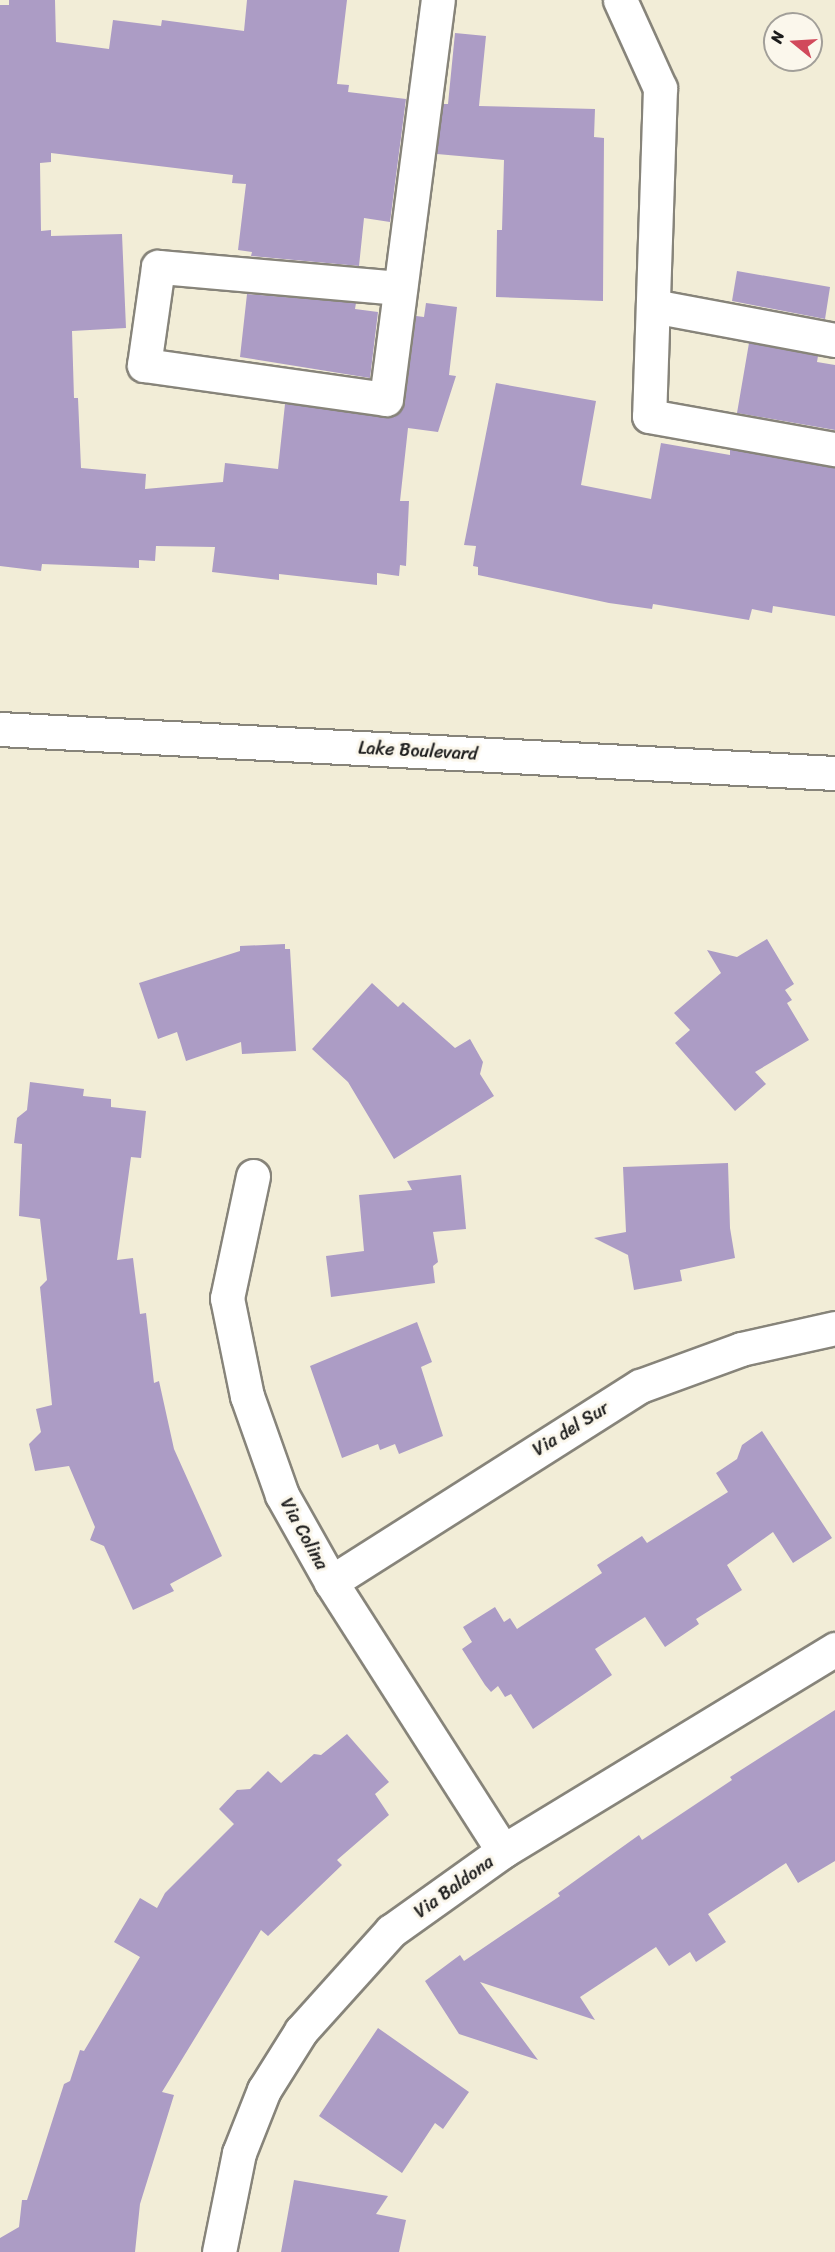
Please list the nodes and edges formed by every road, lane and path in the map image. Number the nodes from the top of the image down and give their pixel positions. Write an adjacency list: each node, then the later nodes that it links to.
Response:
1 (438, 0): 3 (street)
2 (620, 0): 4 (street)
3 (400, 288): 3 (street)
4 (652, 306): 5 (street); 6 (street)
5 (835, 340)
6 (835, 449)
7 (0, 729): 8 (street, Lake Boulevard)
8 (835, 773)
9 (253, 1176): 11 (street, Via Colina)
10 (835, 1328): 11 (street, Via del Sur)
11 (331, 1582): 13 (street, Via Colina)
12 (835, 1649): 13 (street, Via Baldona)
13 (504, 1851): 14 (street, Via Baldona)
14 (219, 2252)

